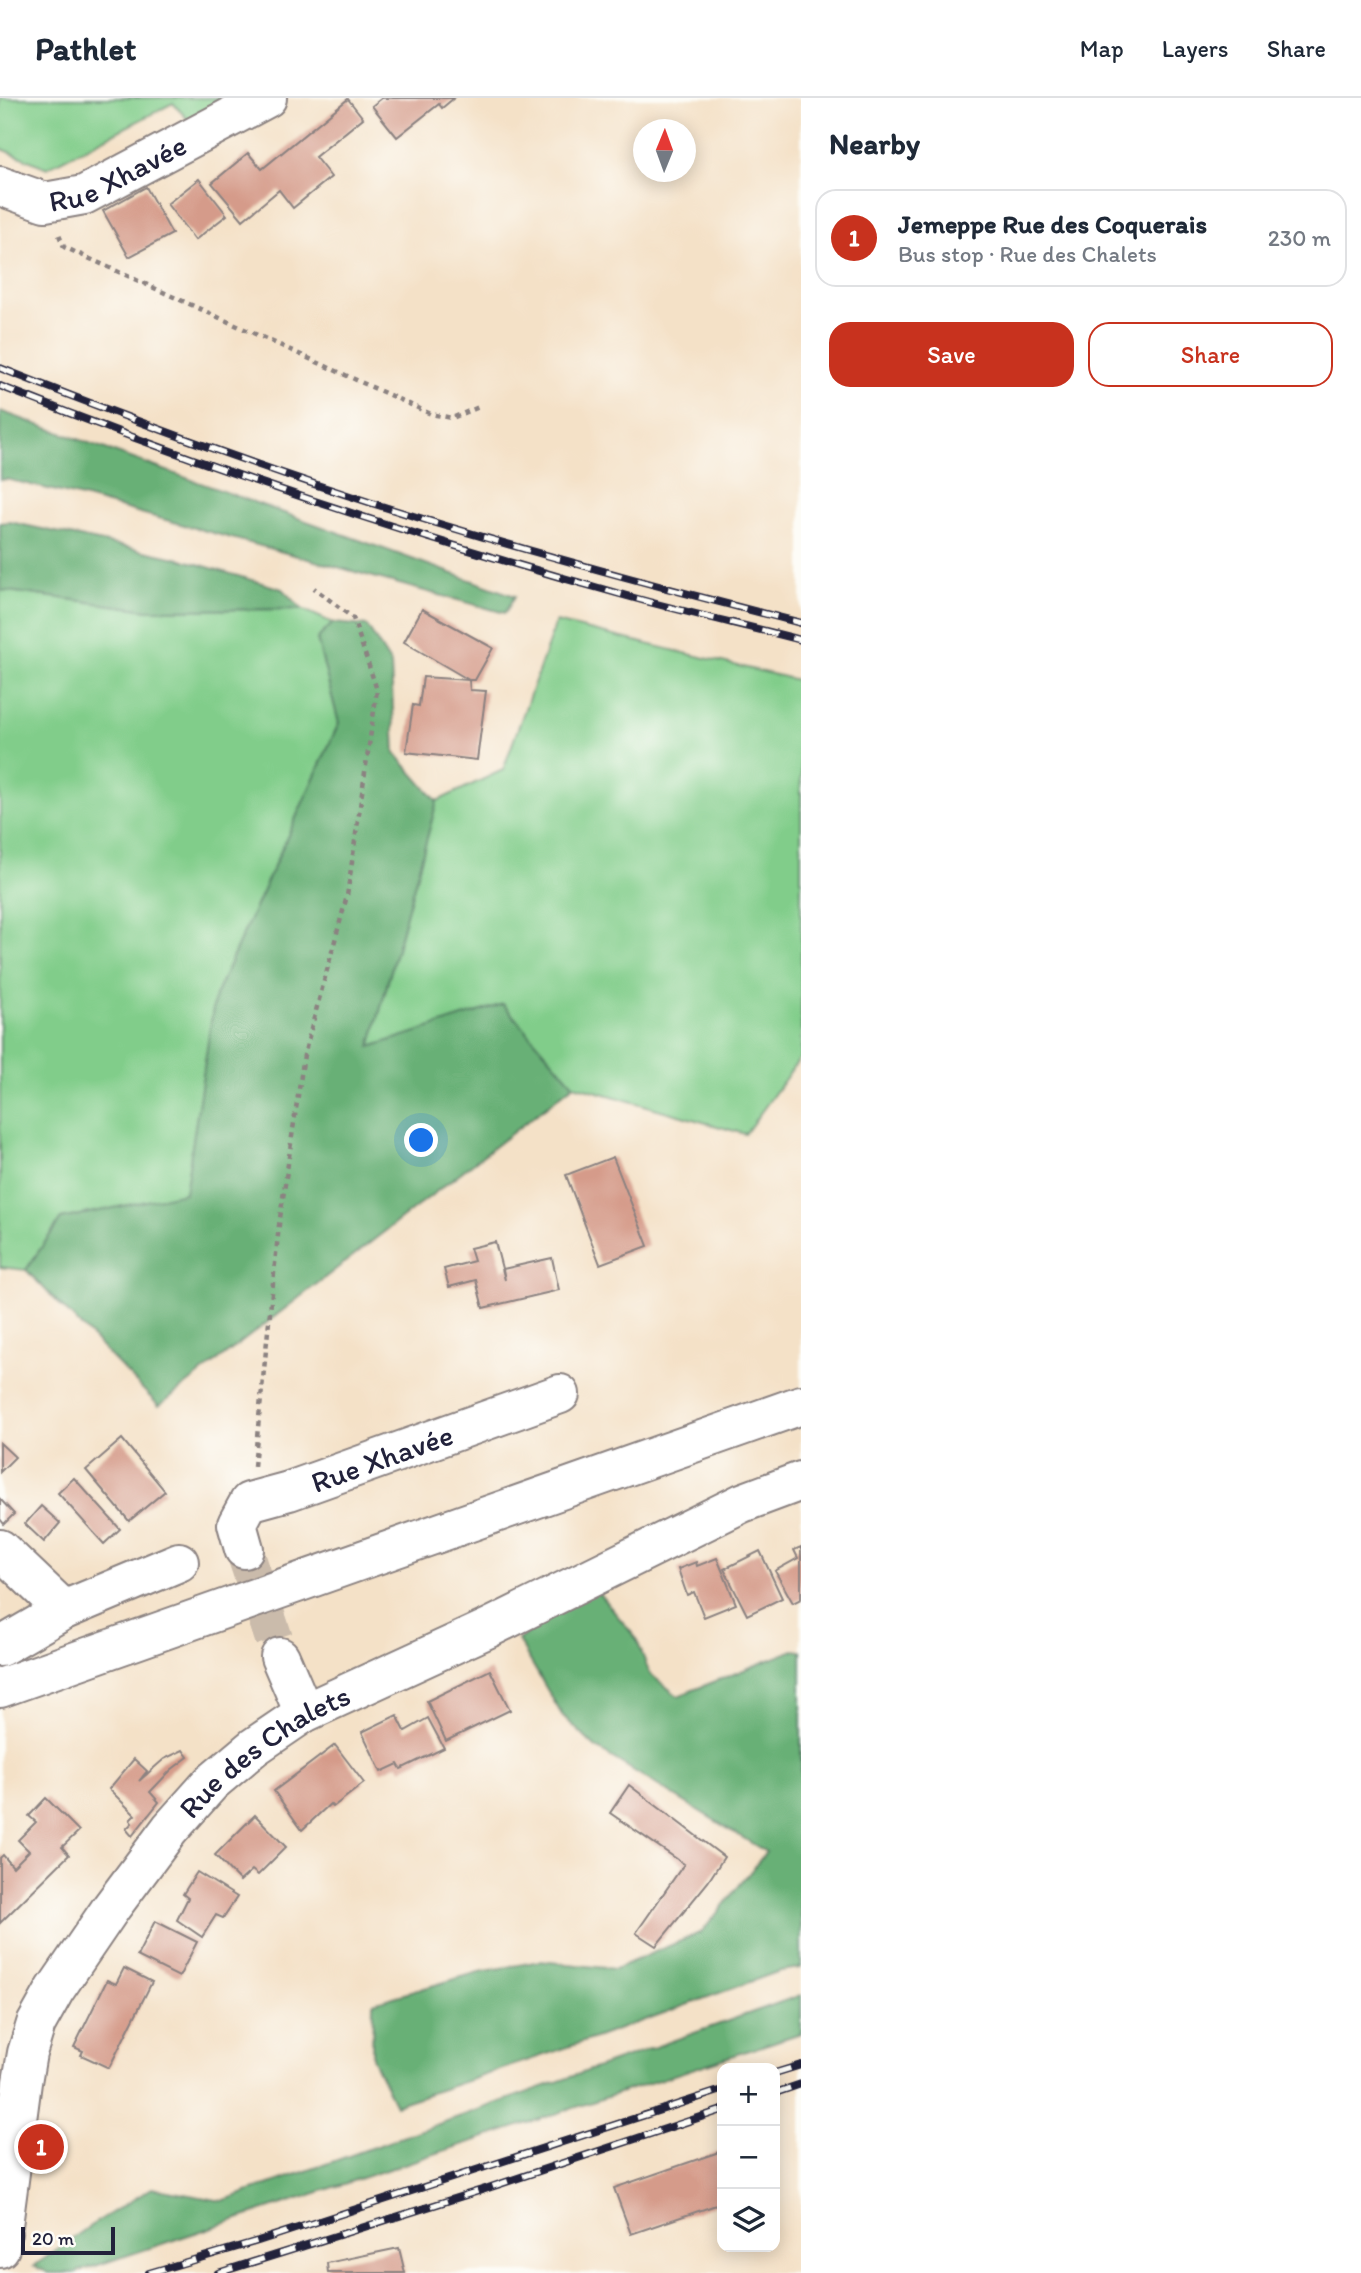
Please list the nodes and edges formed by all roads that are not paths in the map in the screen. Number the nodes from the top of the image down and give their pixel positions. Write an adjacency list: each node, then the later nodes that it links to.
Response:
1 (267, 98): 2 (street, Rue Xhavée)
2 (0, 186)
3 (560, 1394): 7 (street, Rue Xhavée)
4 (801, 1405): 12 (street)
5 (796, 1485): 13 (street, Rue des Chalets)
6 (0, 1549): 9 (street)
7 (244, 1549)
8 (179, 1562): 9 (street)
9 (64, 1610): 10 (street)
10 (0, 1647)
11 (279, 1657): 13 (street)
12 (0, 1688)
13 (304, 1713): 14 (street, Rue des Chalets)
14 (3, 2207): 15 (street, Rue des Chalets)
15 (0, 2248)

